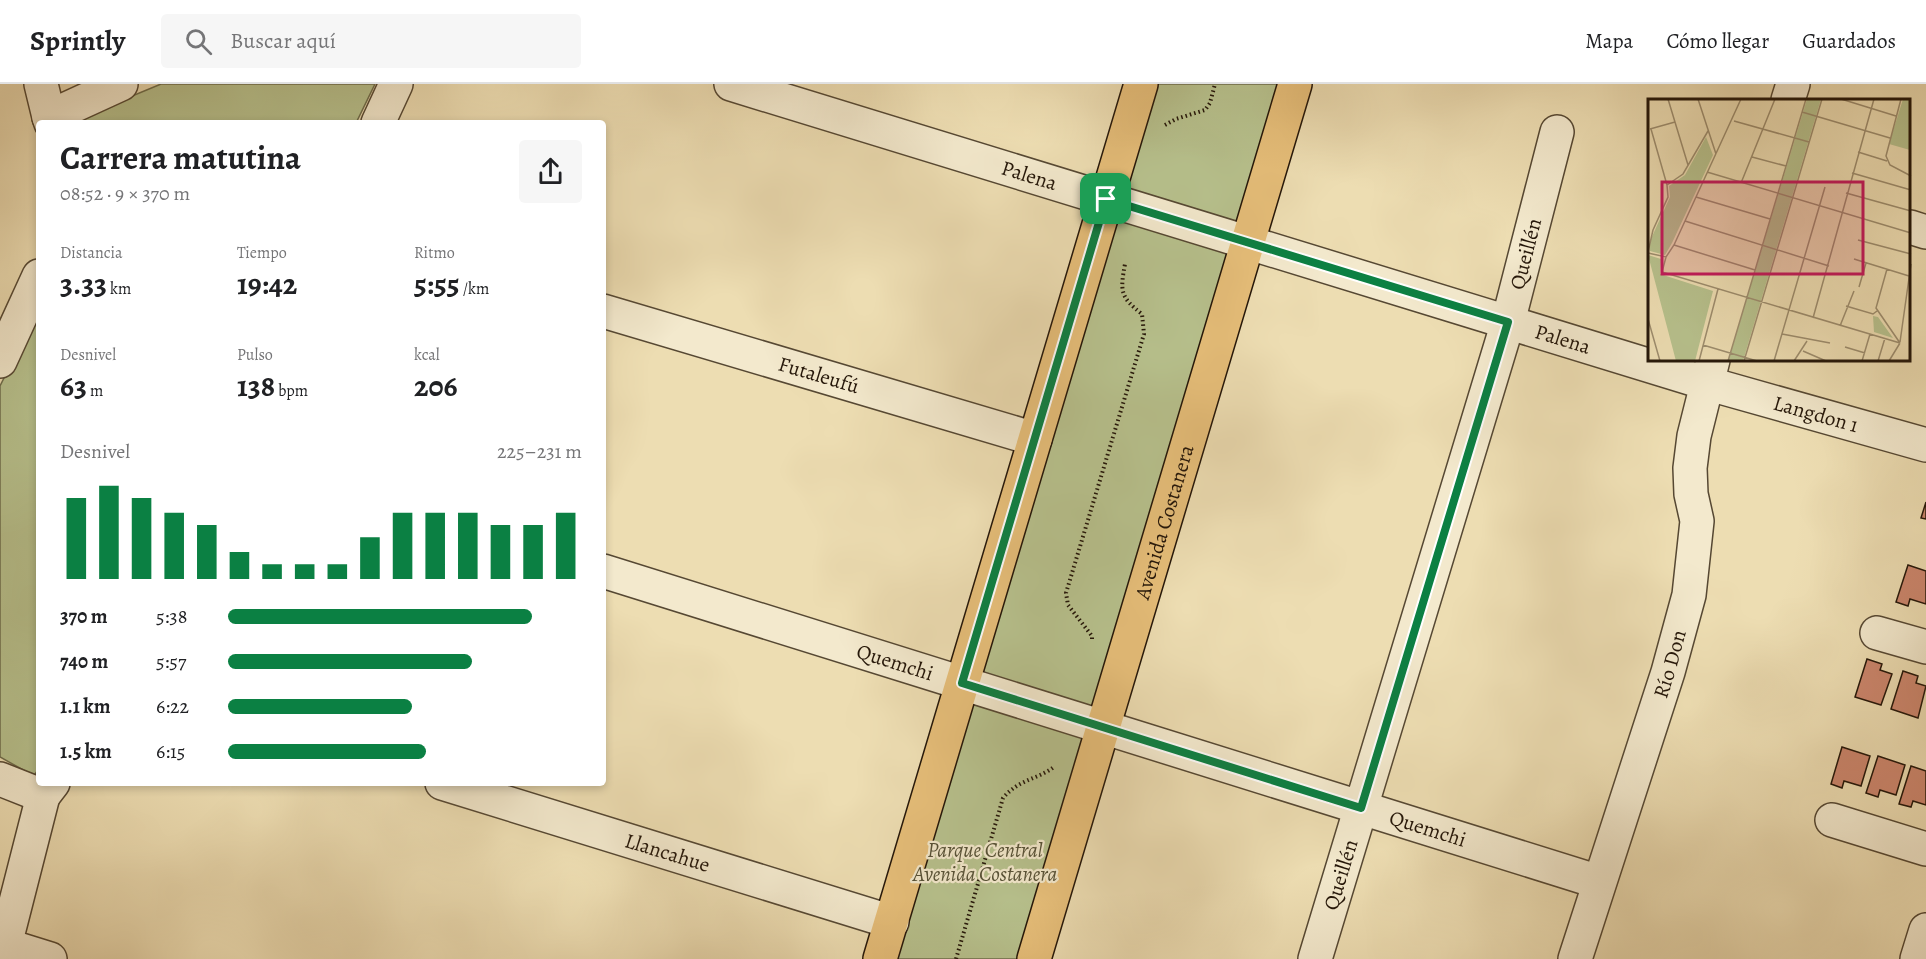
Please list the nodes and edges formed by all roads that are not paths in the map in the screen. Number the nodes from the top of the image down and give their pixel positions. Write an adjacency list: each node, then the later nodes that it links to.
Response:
1 (40, 84): 10 (street)
2 (121, 84): 10 (street)
3 (396, 84): 11 (street)
4 (731, 84): 8 (street, Palena)
5 (1141, 84): 13 (main road)
6 (1295, 84): 16 (main road, Avenida Costanera)
7 (1793, 84): 9 (street)
8 (764, 89): 13 (street, Palena)
9 (1788, 99)
10 (50, 120)
11 (379, 120)
12 (1557, 132): 19 (street, Queillén)
13 (1106, 199): 16 (street, Palena); 24 (main road)
14 (1911, 227): 15 (street)
15 (1926, 232)
16 (1248, 242): 19 (street, Palena); 30 (main road, Avenida Costanera)
17 (36, 283): 21 (street)
18 (606, 313): 24 (street, Futaleufú)
19 (1508, 322): 20 (street, Palena); 34 (street, Queillén)
20 (1648, 356)
21 (0, 361)
22 (1673, 362): 23 (street, Palena)
23 (1710, 371): 25 (street, Langdon 1); 37 (street, Río Don)
24 (1035, 439): 29 (main road)
25 (1926, 445)
26 (606, 573): 29 (street, Quemchi)
27 (1877, 633): 28 (street)
28 (1926, 647)
29 (962, 683): 30 (street, Quemchi); 38 (main road)
30 (1103, 728): 34 (street, Quemchi); 42 (main road, Avenida Costanera)
31 (0, 779): 33 (street)
32 (452, 786): 38 (street, Llancahue)
33 (48, 790): 40 (street)
34 (1361, 808): 37 (street, Quemchi); 43 (street, Queillén)
35 (1832, 820): 36 (street)
36 (1926, 849)
37 (1599, 882): 44 (street, Río Don)
38 (892, 922): 41 (main road)
39 (1926, 930): 45 (street)
40 (50, 959)
41 (880, 959)
42 (1034, 959)
43 (1315, 959)
44 (1575, 959)
45 (1917, 959)

